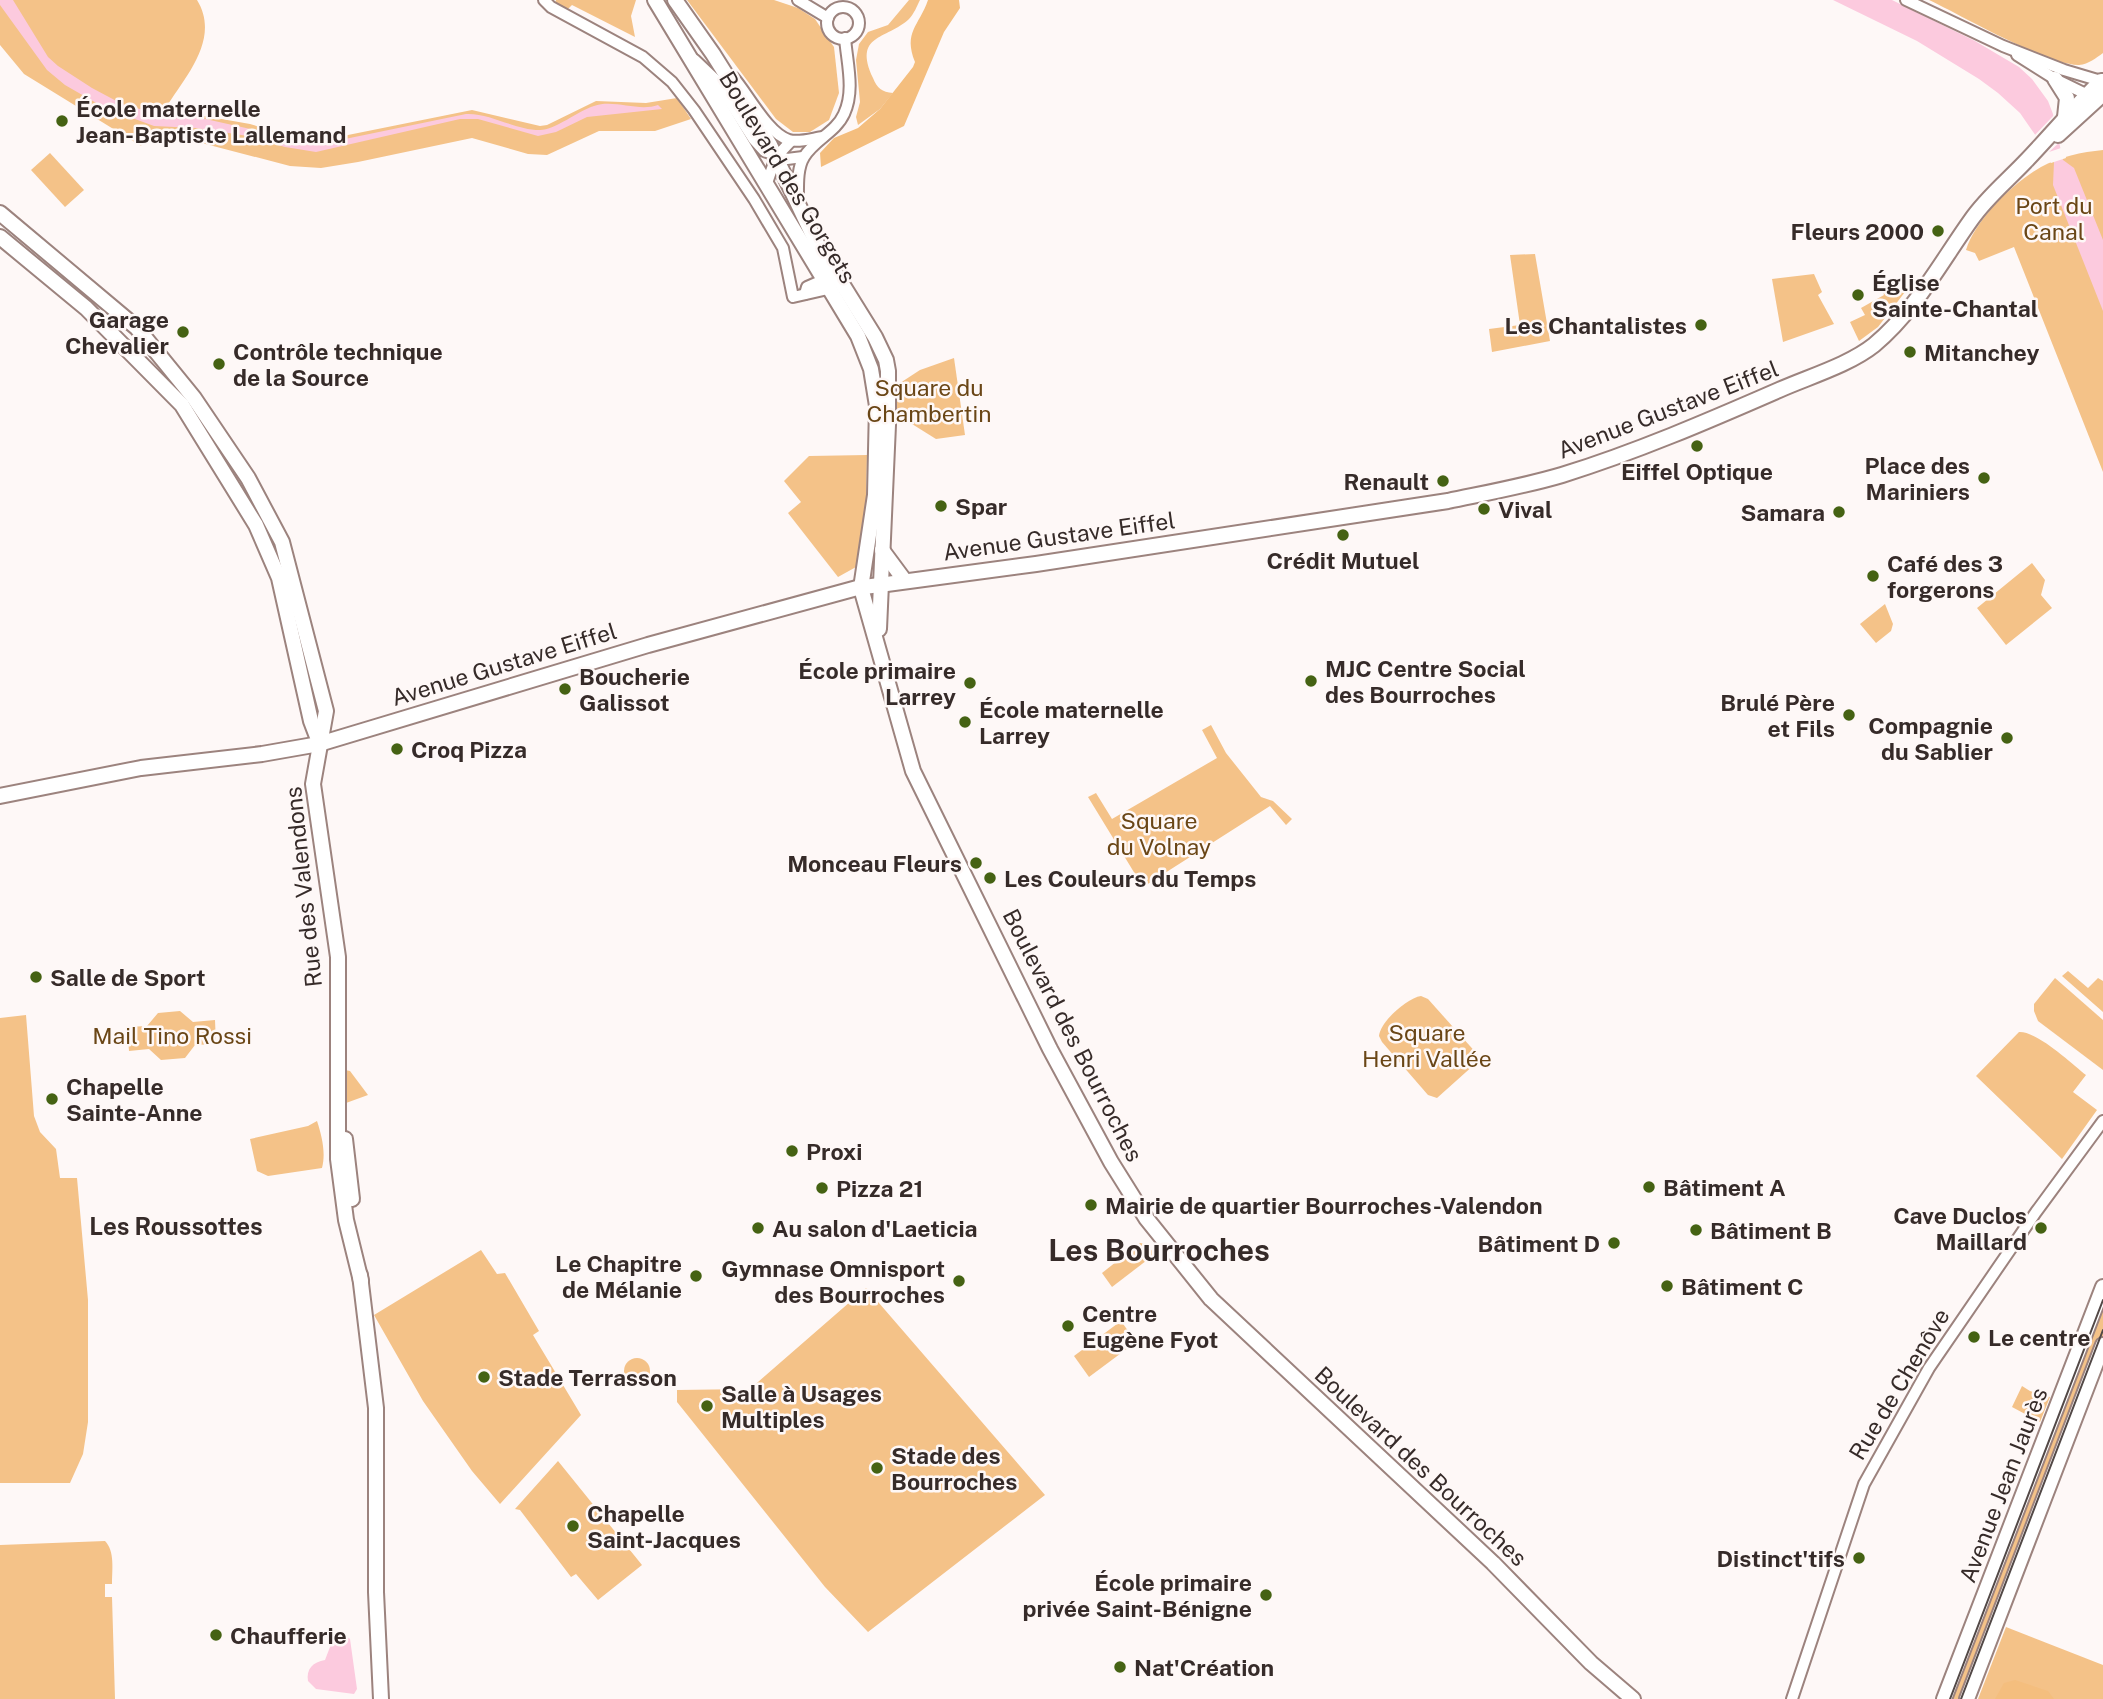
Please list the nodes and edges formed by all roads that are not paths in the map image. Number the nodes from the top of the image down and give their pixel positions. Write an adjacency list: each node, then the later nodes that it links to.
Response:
1 (544, 0): 25 (street)
2 (655, 0): 10 (main road, Boulevard des Gorgets)
3 (675, 0): 11 (main road, Boulevard des Gorgets)
4 (797, 0): 7 (street)
5 (1906, 0): 9 (street)
6 (840, 4): 7 (street); 8 (street)
7 (828, 18): 8 (street)
8 (845, 38): 16 (street)
9 (2003, 46): 12 (street); 14 (street)
10 (688, 53): 18 (street); 20 (main road, Boulevard des Gorgets)
11 (713, 54): 17 (street); 18 (main road, Boulevard des Gorgets)
12 (2022, 59): 13 (street); 14 (street)
13 (2055, 79): 14 (street); 15 (main road)
14 (2099, 91): 15 (main road, Avenue Gustave Eiffel)
15 (2063, 123): 29 (main road, Avenue Gustave Eiffel)
16 (823, 137): 17 (street); 19 (street)
17 (791, 141): 18 (street)
18 (776, 157): 19 (street); 20 (street); 21 (main road, Boulevard des Gorgets)
19 (803, 157): 21 (street)
20 (767, 183): 25 (main road, Boulevard des Gorgets)
21 (797, 201): 24 (main road, Boulevard des Gorgets)
22 (0, 214): 33 (main road, Rue des Valendons)
23 (0, 237): 33 (main road)
24 (831, 265): 25 (street); 26 (main road, Boulevard des Gorgets)
25 (826, 284): 26 (street); 27 (main road, Boulevard des Gorgets)
26 (847, 293): 28 (main road, Boulevard des Gorgets)
27 (875, 495): 30 (main road); 31 (main road)
28 (882, 550): 29 (main road); 30 (main road)
29 (905, 581): 30 (main road, Avenue Gustave Eiffel)
30 (879, 585): 31 (main road, Avenue Gustave Eiffel); 32 (main road, Boulevard des Bourroches)
31 (861, 588): 32 (main road, Boulevard des Bourroches); 33 (main road, Avenue Gustave Eiffel)
32 (879, 639): 44 (main road, Boulevard des Bourroches)
33 (319, 744): 34 (main road, Avenue Gustave Eiffel); 35 (main road, Rue des Valendons)
34 (0, 796)
35 (339, 1110): 37 (main road, Rue des Valendons); 38 (main road, Rue des Valendons)
36 (2103, 1121): 45 (street, Rue de Chenôve)
37 (345, 1135): 38 (main road); 39 (main road, Rue des Valendons)
38 (340, 1172): 39 (main road); 40 (main road, Rue des Valendons)
39 (354, 1215): 40 (main road, Rue des Valendons)
40 (360, 1281): 43 (main road, Rue des Valendons)
41 (2103, 1287): 46 (main road, Avenue Jean Jaurès)
42 (2103, 1345): 47 (main road, Avenue Jean Jaurès)
43 (381, 1695)
44 (1631, 1699)
45 (1792, 1699)
46 (1944, 1699)
47 (1967, 1699)

